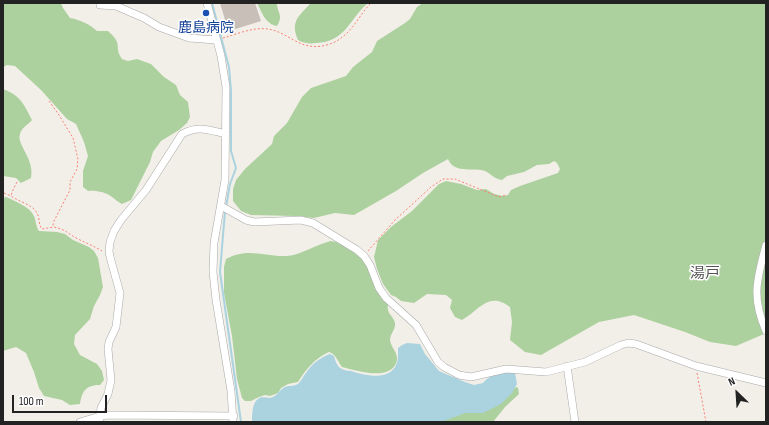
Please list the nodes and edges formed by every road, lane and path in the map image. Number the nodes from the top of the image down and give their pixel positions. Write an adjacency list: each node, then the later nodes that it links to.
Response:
1 (207, 3): 4 (street)
2 (371, 3): 4 (path)
3 (100, 5): 4 (street)
4 (220, 39): 6 (street)
5 (49, 101): 12 (path)
6 (226, 134): 11 (street); 14 (street)
7 (17, 182): 10 (path)
8 (4, 193): 10 (path)
9 (506, 195): 15 (path)
10 (11, 196): 12 (path)
11 (224, 207): 15 (street); 21 (street)
12 (54, 228): 14 (path)
13 (766, 245): 16 (street)
14 (110, 255): 20 (street)
15 (364, 256): 17 (street)
16 (766, 331)
17 (567, 366): 18 (street); 23 (street)
18 (696, 366): 19 (street); 24 (path)
19 (766, 383)
20 (99, 419): 21 (street); 22 (street)
21 (234, 419)
22 (80, 422)
23 (575, 422)
24 (706, 422)

